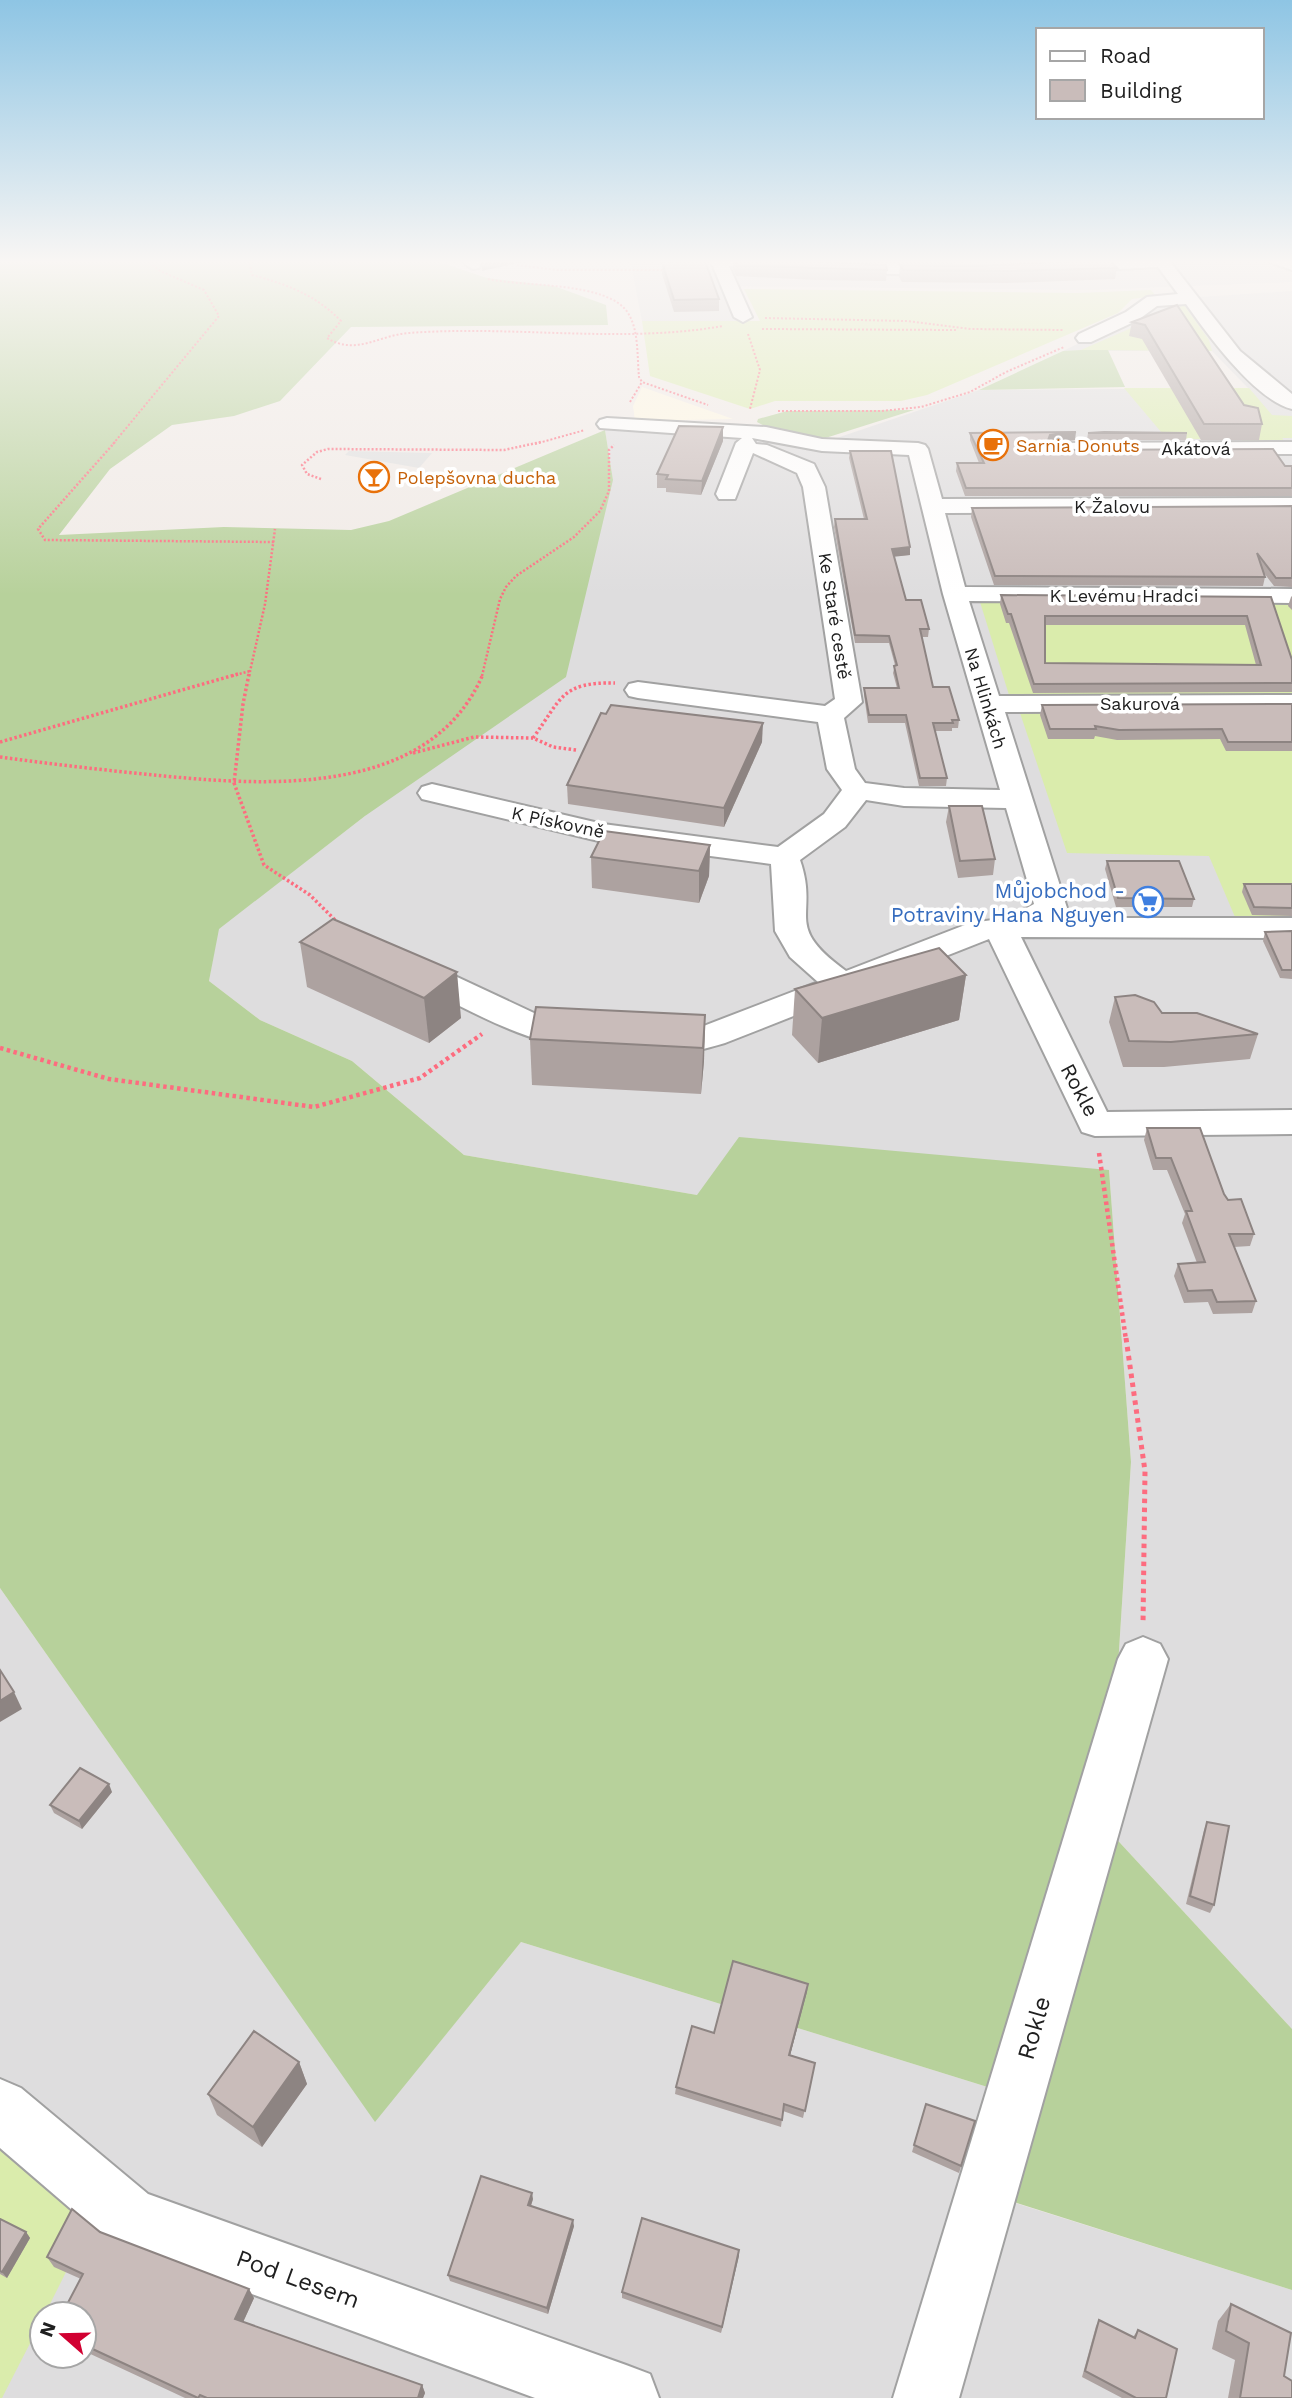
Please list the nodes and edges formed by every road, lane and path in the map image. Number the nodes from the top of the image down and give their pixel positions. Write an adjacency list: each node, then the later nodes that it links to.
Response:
1 (174, 371): 18 (path)
2 (638, 371): 6 (path)
3 (760, 371): 10 (path)
4 (1009, 371): 10 (path)
5 (1251, 371): 7 (street)
6 (642, 382): 9 (path); 10 (path)
7 (1292, 403)
8 (607, 424): 9 (street); 13 (path)
9 (630, 425): 10 (street); 29 (path)
10 (748, 431): 14 (street); 16 (street, Na Hlinkách); 25 (street, Ke Staré cestě)
11 (1292, 448): 12 (street, Akátová)
12 (1058, 449)
13 (320, 479)
14 (727, 494)
15 (1292, 505): 16 (street, K Žalovu)
16 (933, 506): 19 (street, Na Hlinkách)
17 (275, 529): 18 (path)
18 (274, 542): 21 (path)
19 (955, 594): 20 (street, K Levému Hradci); 24 (street, Na Hlinkách)
20 (1292, 596)
21 (250, 671): 27 (path); 31 (path)
22 (638, 690): 25 (street); 26 (path)
23 (1292, 703): 24 (street, Sakurová)
24 (987, 704): 34 (street, Na Hlinkách)
25 (830, 715): 32 (street)
26 (533, 738): 28 (path); 29 (path)
27 (0, 742)
28 (576, 750)
29 (409, 754): 31 (path)
30 (0, 757): 31 (path)
31 (234, 783): 38 (path)
32 (856, 790): 34 (street); 35 (street)
33 (432, 793): 35 (street, K Pískovně)
34 (1017, 799): 36 (street, Na Hlinkách)
35 (784, 857): 39 (street)
36 (1018, 927): 37 (street); 39 (street); 43 (street, Rokle)
37 (1292, 929)
38 (357, 941): 40 (street)
39 (844, 985): 40 (street)
40 (507, 1015): 41 (path)
41 (0, 1048)
42 (1292, 1122): 43 (street, Rokle)
43 (1095, 1124): 44 (path)
44 (1143, 1659): 47 (street, Rokle)
45 (0, 2109): 46 (street, Pod Lesem)
46 (626, 2398)
47 (926, 2398)

